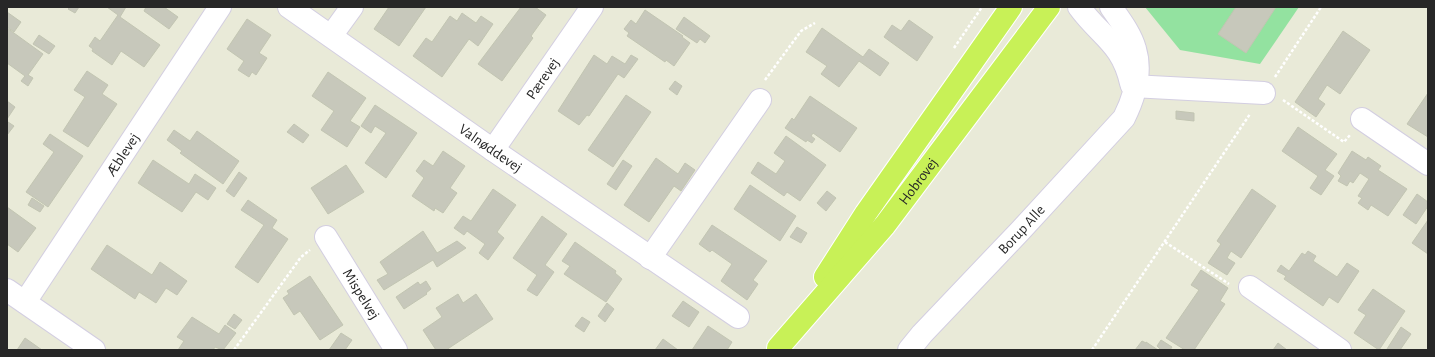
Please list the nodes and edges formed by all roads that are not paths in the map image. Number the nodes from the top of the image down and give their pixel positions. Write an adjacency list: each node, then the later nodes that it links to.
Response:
1 (220, 7): 20 (street, Æblevej)
2 (289, 7): 9 (street, Valnøddevej)
3 (352, 7): 9 (street)
4 (592, 7): 14 (street, Pærevej)
5 (1011, 7): 22 (main road, Hobrovej)
6 (1049, 7): 22 (main road, Hobrovej)
7 (1079, 7): 11 (street)
8 (1111, 7): 11 (street, Borup Alle)
9 (331, 36): 14 (street, Valnøddevej)
10 (1265, 91): 11 (street)
11 (1132, 93): 25 (street, Borup Alle)
12 (760, 100): 17 (street)
13 (1362, 119): 15 (street)
14 (493, 150): 17 (street, Valnøddevej)
15 (1428, 164)
16 (326, 237): 24 (street, Mispelvej)
17 (650, 258): 21 (street, Valnøddevej)
18 (1250, 287): 26 (street)
19 (7, 290): 20 (street)
20 (25, 302): 23 (street)
21 (738, 317)
22 (778, 349)
23 (94, 350)
24 (396, 350)
25 (909, 350)
26 (1340, 350)

